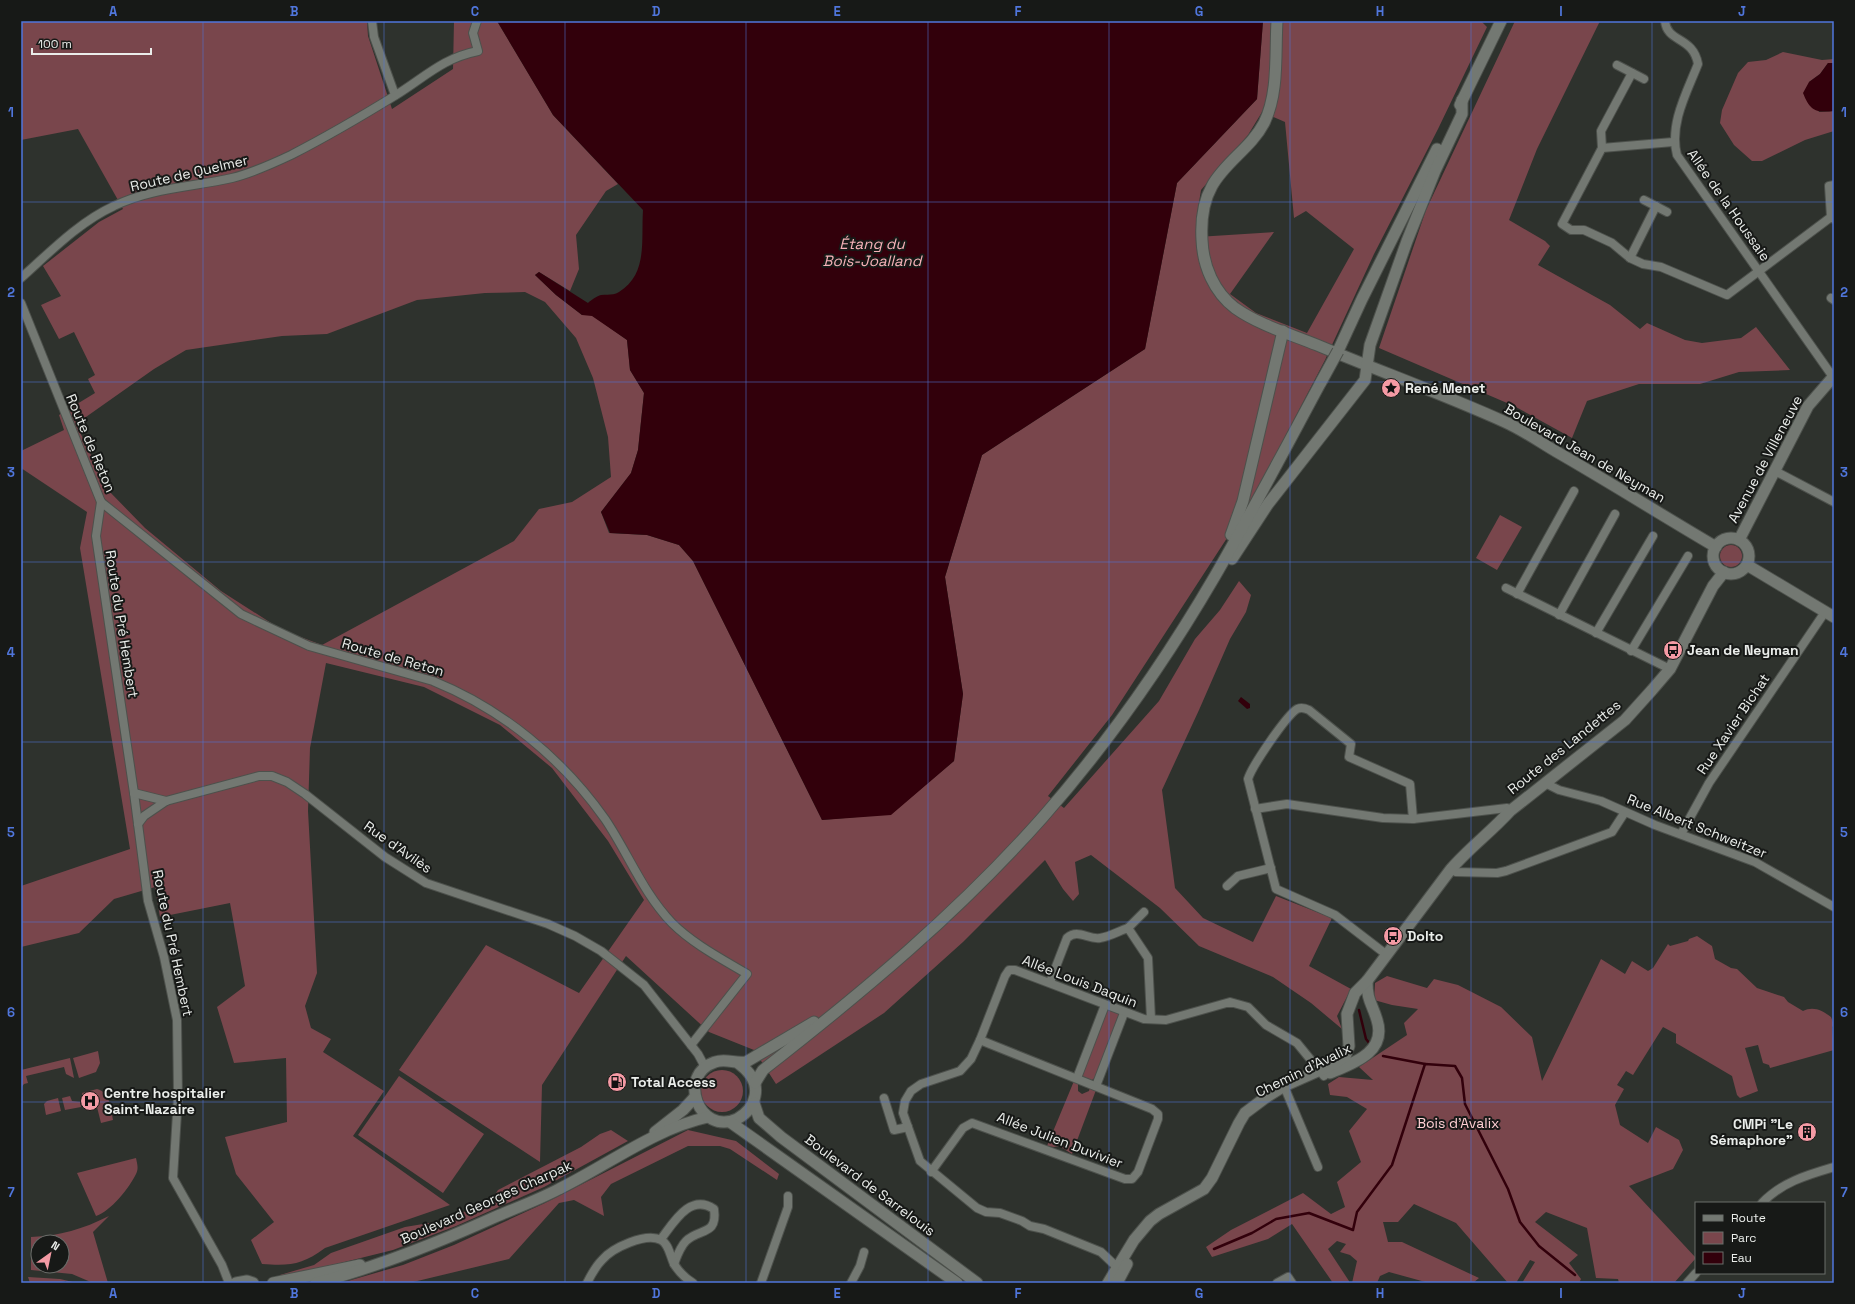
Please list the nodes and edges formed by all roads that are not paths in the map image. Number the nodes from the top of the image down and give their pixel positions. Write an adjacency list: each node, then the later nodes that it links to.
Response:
1 (372, 21): 9 (street)
2 (477, 21): 9 (street, Route de Quelmer)
3 (1277, 21): 22 (main road, Boulevard Jean de Neyman)
4 (1500, 21): 10 (main road)
5 (1665, 21): 11 (street, Allée de la Houssaie)
6 (1617, 65): 7 (street)
7 (1632, 73): 8 (street); 12 (street)
8 (1644, 79)
9 (396, 95): 20 (street, Route de Quelmer)
10 (1462, 100): 23 (main road); 36 (main road, bridge)
11 (1673, 142): 12 (street); 19 (street, Allée de la Houssaie)
12 (1602, 148): 18 (street)
13 (1834, 185): 17 (street)
14 (1644, 200): 15 (street)
15 (1656, 206): 16 (street); 18 (street)
16 (1667, 212)
17 (1833, 218): 19 (street)
18 (1630, 258): 19 (street)
19 (1760, 272): 24 (street, Allée de la Houssaie)
20 (21, 278)
21 (21, 303): 27 (street, Route de Reton)
22 (1283, 331): 23 (main road, Boulevard Jean de Neyman); 36 (main road)
23 (1368, 367): 32 (main road, Boulevard Jean de Neyman); 36 (main road)
24 (1834, 376): 25 (main road, Avenue de Villeneuve)
25 (1775, 470): 28 (street); 31 (main road, Avenue de Villeneuve)
26 (1574, 491): 38 (street)
27 (101, 502): 45 (street, Route du Pré Hembert); 67 (street, Route de Reton)
28 (1834, 502)
29 (1615, 514): 40 (street)
30 (1653, 536): 41 (street)
31 (1739, 540): 32 (main road); 34 (main road)
32 (1716, 547): 35 (main road)
33 (1688, 556): 42 (street)
34 (1747, 565): 35 (main road); 39 (main road)
35 (1724, 572): 43 (main road, Route des Landettes)
36 (1216, 574): 62 (main road)
37 (1506, 588): 38 (street)
38 (1517, 594): 40 (street)
39 (1830, 614): 52 (street, Rue Xavier Bichat)
40 (1559, 615): 41 (street)
41 (1596, 633): 42 (street)
42 (1631, 651): 43 (street)
43 (1670, 670): 44 (main road, Route des Landettes)
44 (1545, 783): 48 (main road, Route des Landettes); 49 (street, Rue Albert Schweitzer)
45 (134, 793): 46 (street); 51 (street, Route du Pré Hembert)
46 (166, 801): 51 (street, Rue d'Avilès); 67 (street, Rue d'Avilès)
47 (1256, 809): 50 (street, Route des Landettes); 50 (street); 53 (street)
48 (1510, 811): 50 (street, Route des Landettes); 54 (main road, Chemin d'Avalix)
49 (1625, 812): 52 (street, Rue Albert Schweitzer); 54 (street)
50 (1413, 819)
51 (138, 824): 93 (street, Route du Pré Hembert)
52 (1681, 834): 56 (street, Rue Albert Schweitzer)
53 (1270, 868): 55 (street); 59 (street)
54 (1451, 870): 59 (main road, Chemin d'Avalix)
55 (1227, 886)
56 (1834, 906)
57 (1144, 912): 58 (street)
58 (1128, 928): 61 (street); 65 (street)
59 (1387, 955): 60 (main road, Chemin d'Avalix)
60 (1368, 981): 70 (main road, Chemin d'Avalix); 70 (main road, Chemin d'Avalix)
61 (1050, 982): 63 (street, Allée Louis Daquin); 66 (street, Allée Louis Daquin)
62 (856, 997): 68 (main road); 72 (main road)
63 (1105, 1005): 64 (street, Allée Louis Daquin); 71 (street)
64 (1124, 1013): 65 (street, Allée Louis Daquin); 73 (street)
65 (1151, 1019): 70 (street, Allée Louis Daquin)
66 (980, 1040): 71 (street, Allée Julien Duvivier); 80 (street, Allée Louis Daquin)
67 (691, 1046): 69 (street)
68 (738, 1063): 69 (main road); 72 (main road)
69 (705, 1068): 75 (main road)
70 (1322, 1073): 74 (main road, Chemin d'Avalix)
71 (1076, 1078): 73 (street, Allée Julien Duvivier)
72 (755, 1083): 77 (main road)
73 (1096, 1086): 84 (street, Allée Julien Duvivier)
74 (1285, 1089): 82 (street); 91 (main road, Chemin d'Avalix)
75 (695, 1098): 78 (main road); 81 (main road)
76 (884, 1098): 80 (street)
77 (754, 1103): 79 (main road); 103 (main road, Boulevard de Sarrelouis)
78 (708, 1117): 79 (main road); 81 (main road)
79 (730, 1122): 102 (main road, Boulevard de Sarrelouis)
80 (908, 1127): 84 (street, Allée Louis Daquin)
81 (639, 1144): 89 (main road, Boulevard Georges Charpak)
82 (1318, 1167)
83 (1834, 1167): 86 (street)
84 (931, 1172): 91 (street, Allée Louis Daquin)
85 (788, 1196): 100 (street)
86 (1763, 1202)
87 (661, 1239): 90 (street); 90 (street); 98 (street)
88 (864, 1252): 101 (street)
89 (387, 1261): 96 (main road, Boulevard Georges Charpak); 97 (main road, Boulevard Georges Charpak)
90 (674, 1264): 99 (street)
91 (1120, 1270): 104 (main road, Chemin d'Avalix); 105 (main road, Chemin d'Avalix)
92 (1695, 1274): 108 (street)
93 (229, 1283)
94 (236, 1283): 95 (main road)
95 (253, 1283)
96 (273, 1283)
97 (316, 1283)
98 (587, 1283)
99 (694, 1283)
100 (761, 1283)
101 (851, 1283)
102 (957, 1283)
103 (977, 1283)
104 (1108, 1283)
105 (1117, 1283)
106 (1277, 1283): 107 (street)
107 (1292, 1283)
108 (1687, 1283)

